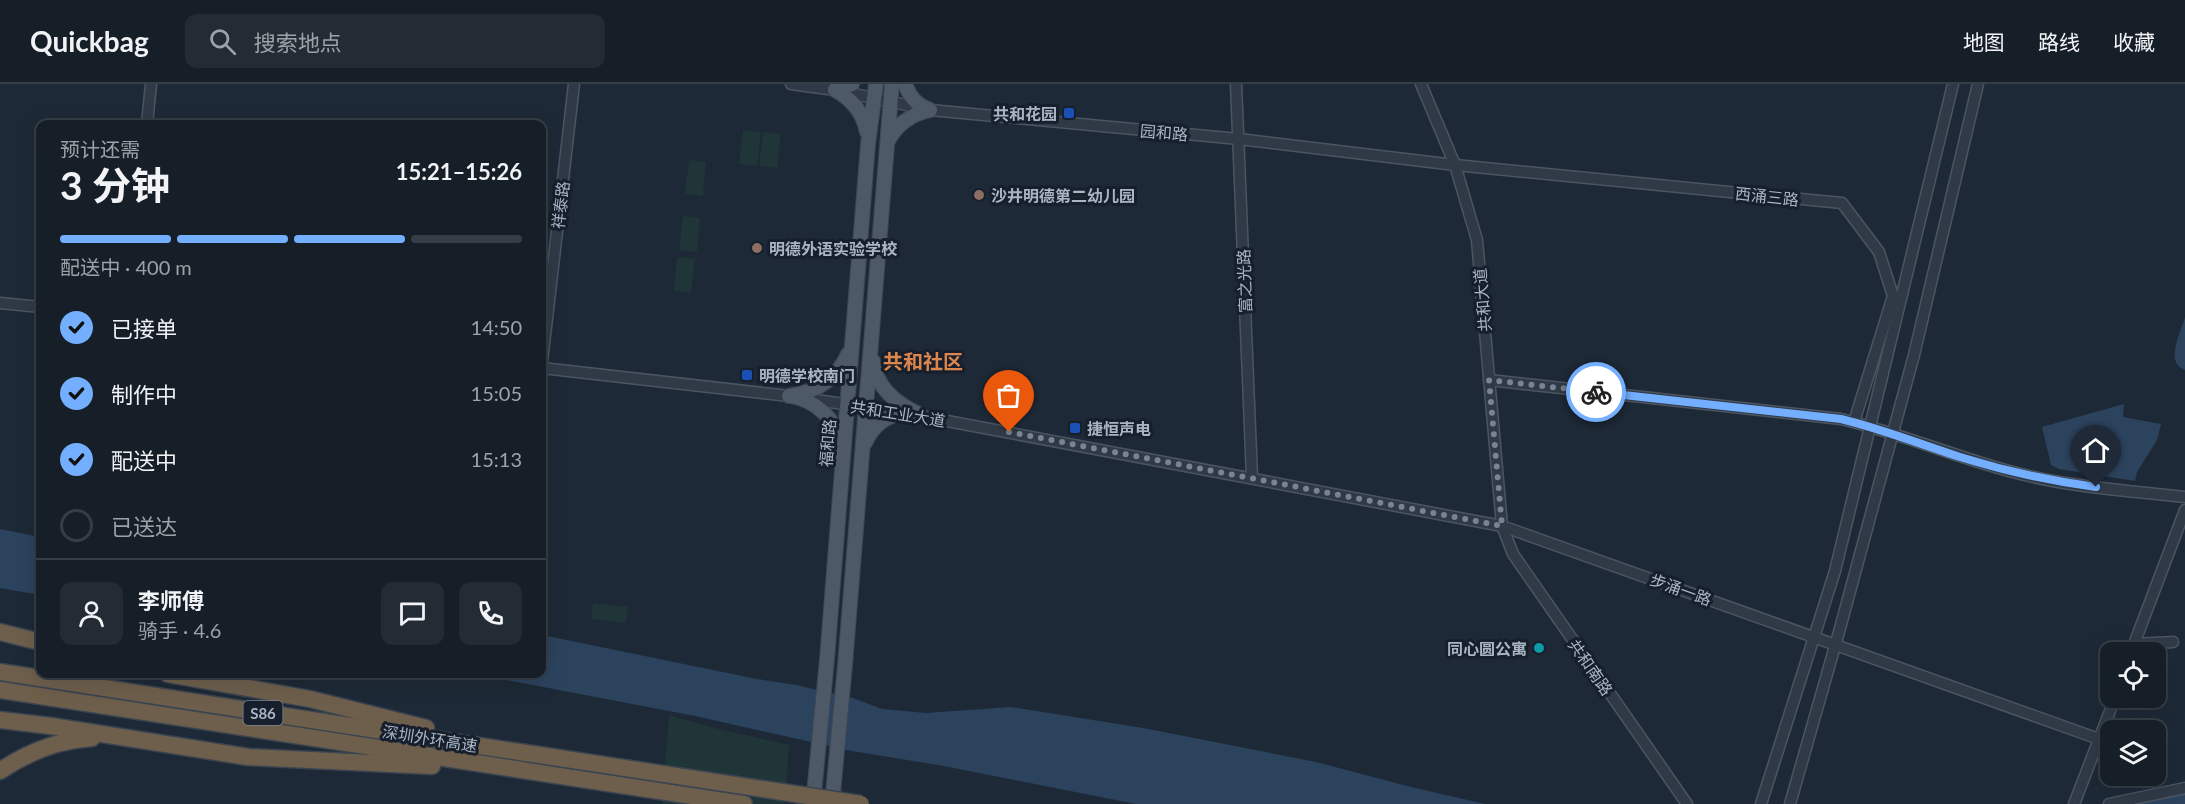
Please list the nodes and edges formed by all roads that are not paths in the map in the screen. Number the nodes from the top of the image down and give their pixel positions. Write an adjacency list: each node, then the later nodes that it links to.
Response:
1 (152, 84): 15 (street)
2 (574, 84): 22 (street, 祥泰路)
3 (791, 84): 11 (street, 园和路)
4 (852, 84): 11 (main road)
5 (892, 84): 13 (main road)
6 (905, 84): 14 (main road)
7 (1236, 84): 16 (street, 富之光路)
8 (1421, 84): 19 (street, 共和大道)
9 (1953, 84): 33 (street)
10 (1978, 84): 34 (street)
11 (835, 90): 12 (street, 园和路); 17 (main road)
12 (874, 91): 13 (street, 园和路); 17 (main road, 福和路)
13 (890, 101): 14 (street, 园和路); 18 (main road)
14 (930, 110): 16 (street, 园和路); 18 (main road)
15 (148, 120)
16 (1239, 139): 19 (street, 园和路); 37 (street, 富之光路)
17 (868, 144): 23 (main road, 福和路)
18 (886, 146): 24 (main road)
19 (1455, 165): 26 (street, 共和大道); 32 (street, 西涌三路)
20 (0, 303): 21 (street)
21 (36, 308)
22 (546, 327)
23 (852, 344): 27 (main road); 28 (main road, 福和路)
24 (870, 346): 29 (main road); 31 (main road)
25 (546, 368): 27 (street, 共和工业大道)
26 (1489, 380): 32 (street); 40 (street, 共和大道)
27 (789, 396): 28 (street, 共和工业大道); 35 (main road)
28 (847, 404): 29 (street, 共和工业大道); 35 (main road, 福和路)
29 (866, 407): 30 (street, 共和工业大道); 36 (main road)
30 (905, 412): 31 (street, 共和工业大道); 36 (main road)
31 (921, 416): 37 (street, 共和工业大道)
32 (1854, 422): 33 (street)
33 (1869, 426): 34 (street); 42 (street)
34 (1893, 434): 38 (street); 47 (street)
35 (843, 451): 62 (main road, 福和路)
36 (862, 453): 63 (main road)
37 (1252, 478): 40 (street, 步涌一路)
38 (2185, 497)
39 (2185, 510): 44 (street)
40 (1502, 526): 42 (street, 步涌一路); 65 (street, 共和南路)
41 (3, 632): 43 (highway)
42 (1814, 637): 47 (street, 步涌一路); 66 (street)
43 (36, 641)
44 (2135, 642)
45 (2173, 642): 46 (street)
46 (2166, 643)
47 (1836, 645): 56 (street, 步涌一路); 67 (street)
48 (0, 672): 49 (highway, 深圳外环高速 / S86)
49 (36, 678)
50 (39, 678): 57 (highway, 深圳外环高速 / S86)
51 (191, 678): 57 (highway)
52 (0, 690): 58 (highway, 深圳外环高速 / S86)
53 (2111, 708): 56 (street)
54 (0, 720): 55 (highway)
55 (132, 739): 58 (highway); 59 (highway)
56 (2099, 739): 68 (street)
57 (526, 753): 64 (highway, 深圳外环高速 / S86, bridge)
58 (523, 770): 61 (highway, 深圳外环高速 / S86)
59 (0, 771)
60 (2185, 788): 69 (street)
61 (744, 804)
62 (813, 804)
63 (832, 804)
64 (861, 804)
65 (1688, 804)
66 (1761, 804)
67 (1790, 804)
68 (2074, 804)
69 (2109, 804)

